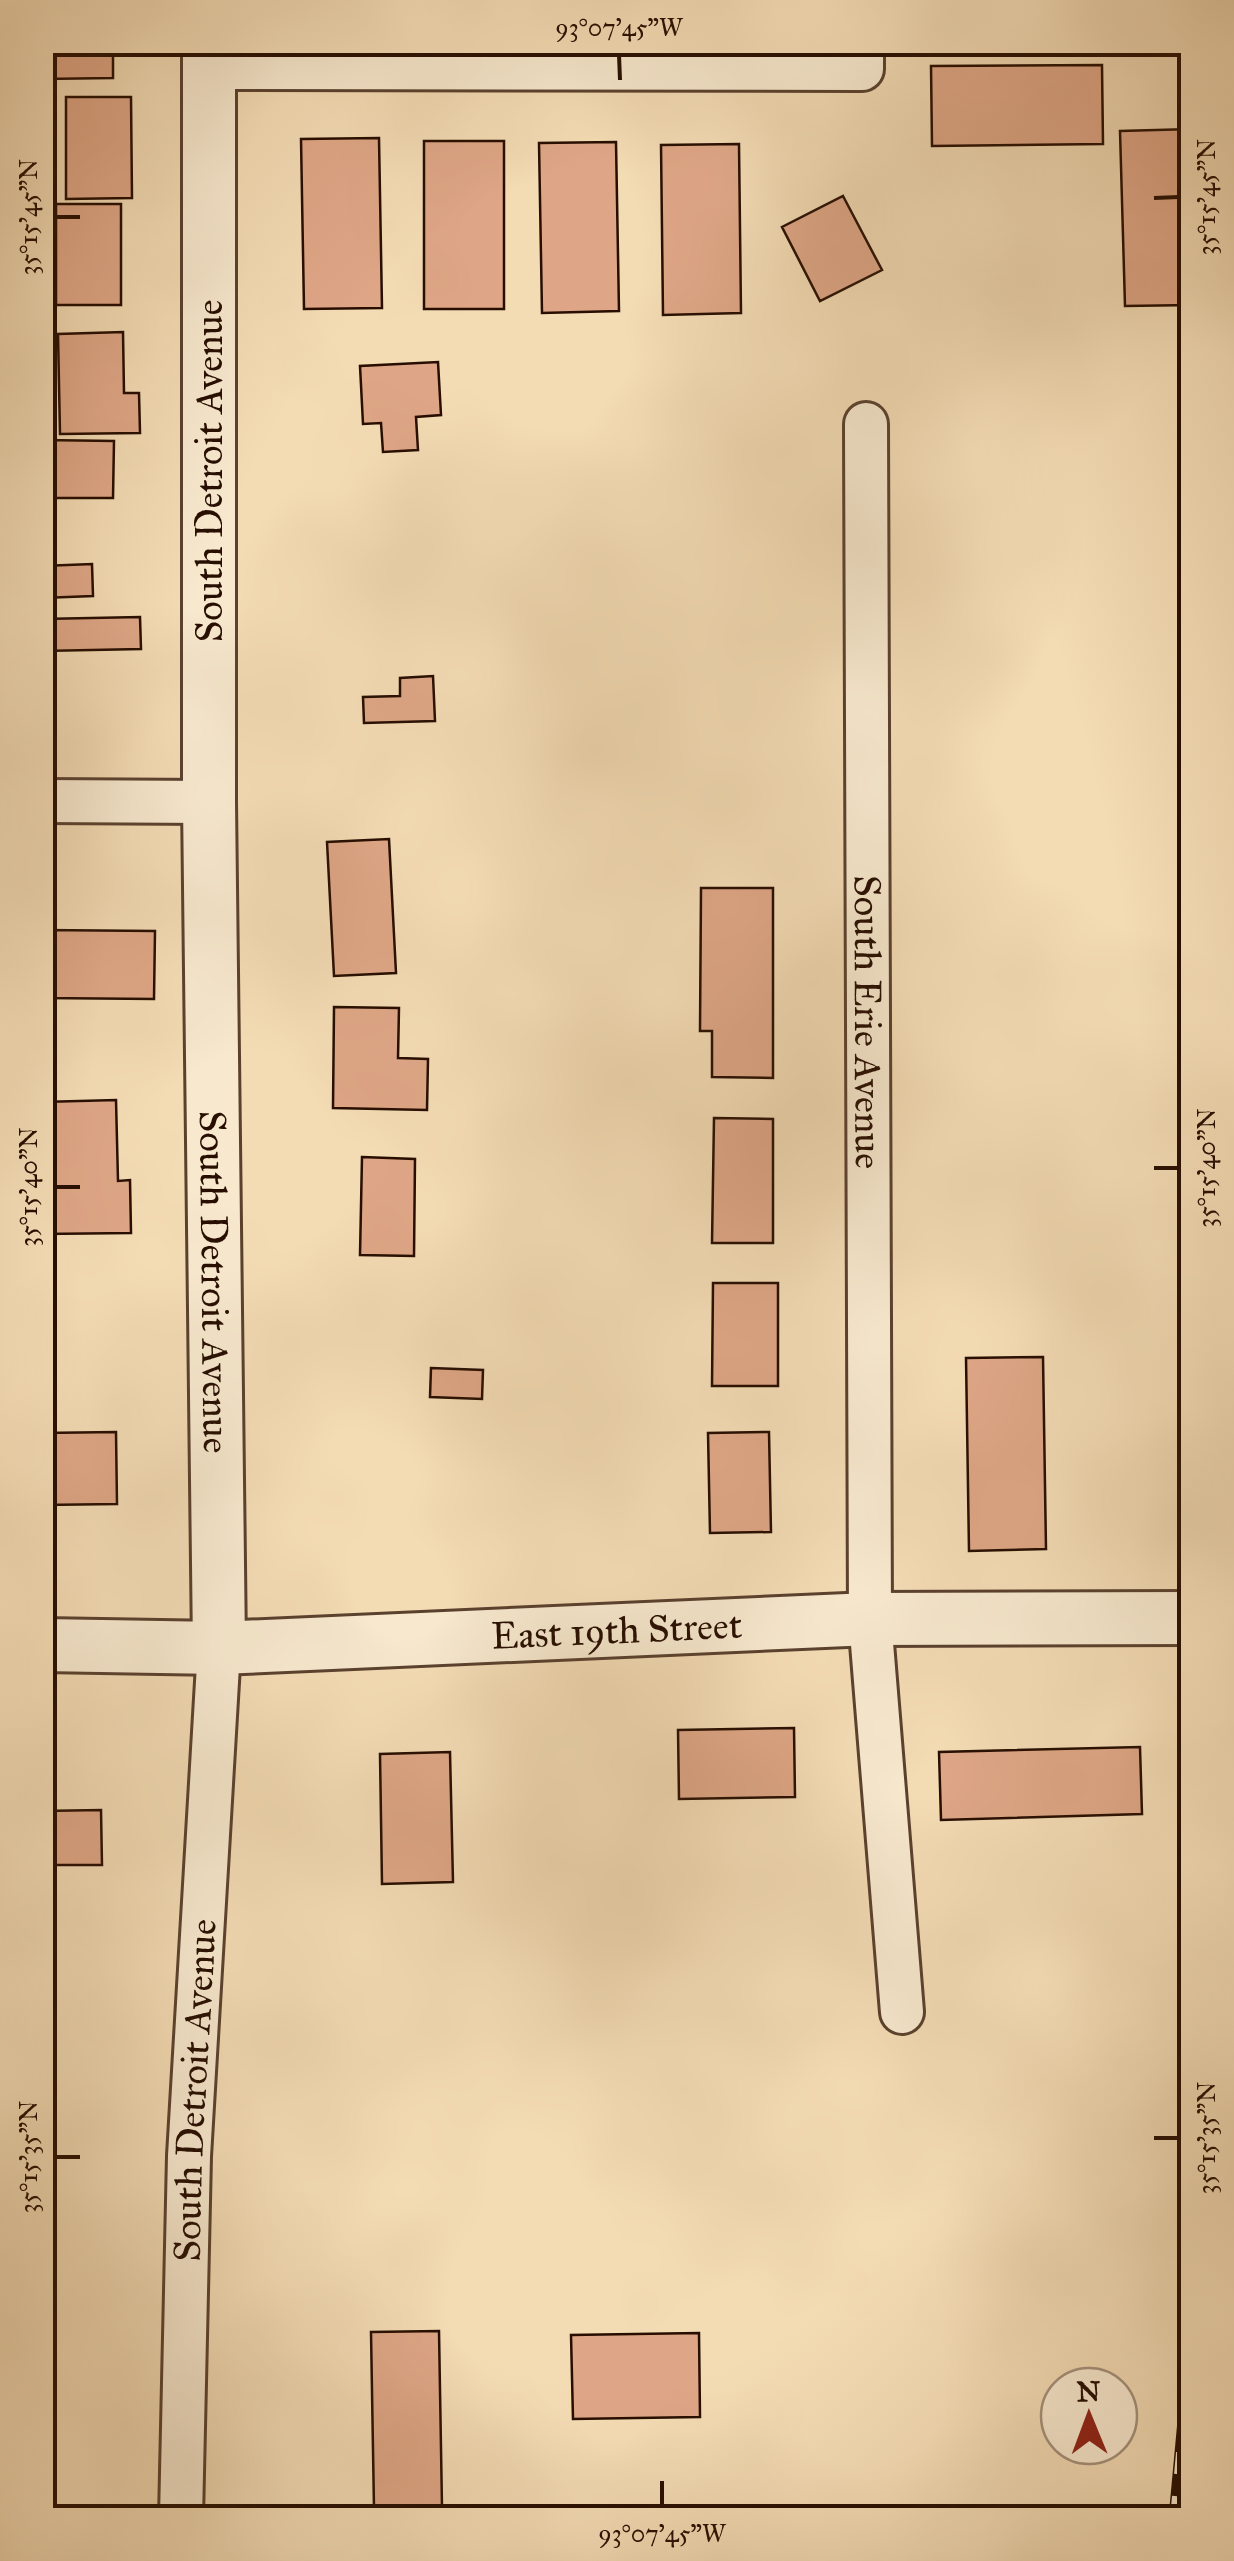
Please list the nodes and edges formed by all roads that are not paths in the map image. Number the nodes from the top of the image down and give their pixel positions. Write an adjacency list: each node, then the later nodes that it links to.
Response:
1 (209, 55): 2 (street); 5 (street, South Detroit Avenue)
2 (862, 56)
3 (866, 424): 7 (street, South Erie Avenue)
4 (42, 801): 5 (street)
5 (209, 802): 9 (street, South Detroit Avenue)
6 (1192, 1618): 7 (street, East 19th Street)
7 (870, 1620): 9 (street, East 19th Street); 10 (street, South Erie Avenue)
8 (42, 1645): 9 (street, East 19th Street)
9 (220, 1648): 11 (street, South Detroit Avenue)
10 (902, 2012)
11 (181, 2518)

